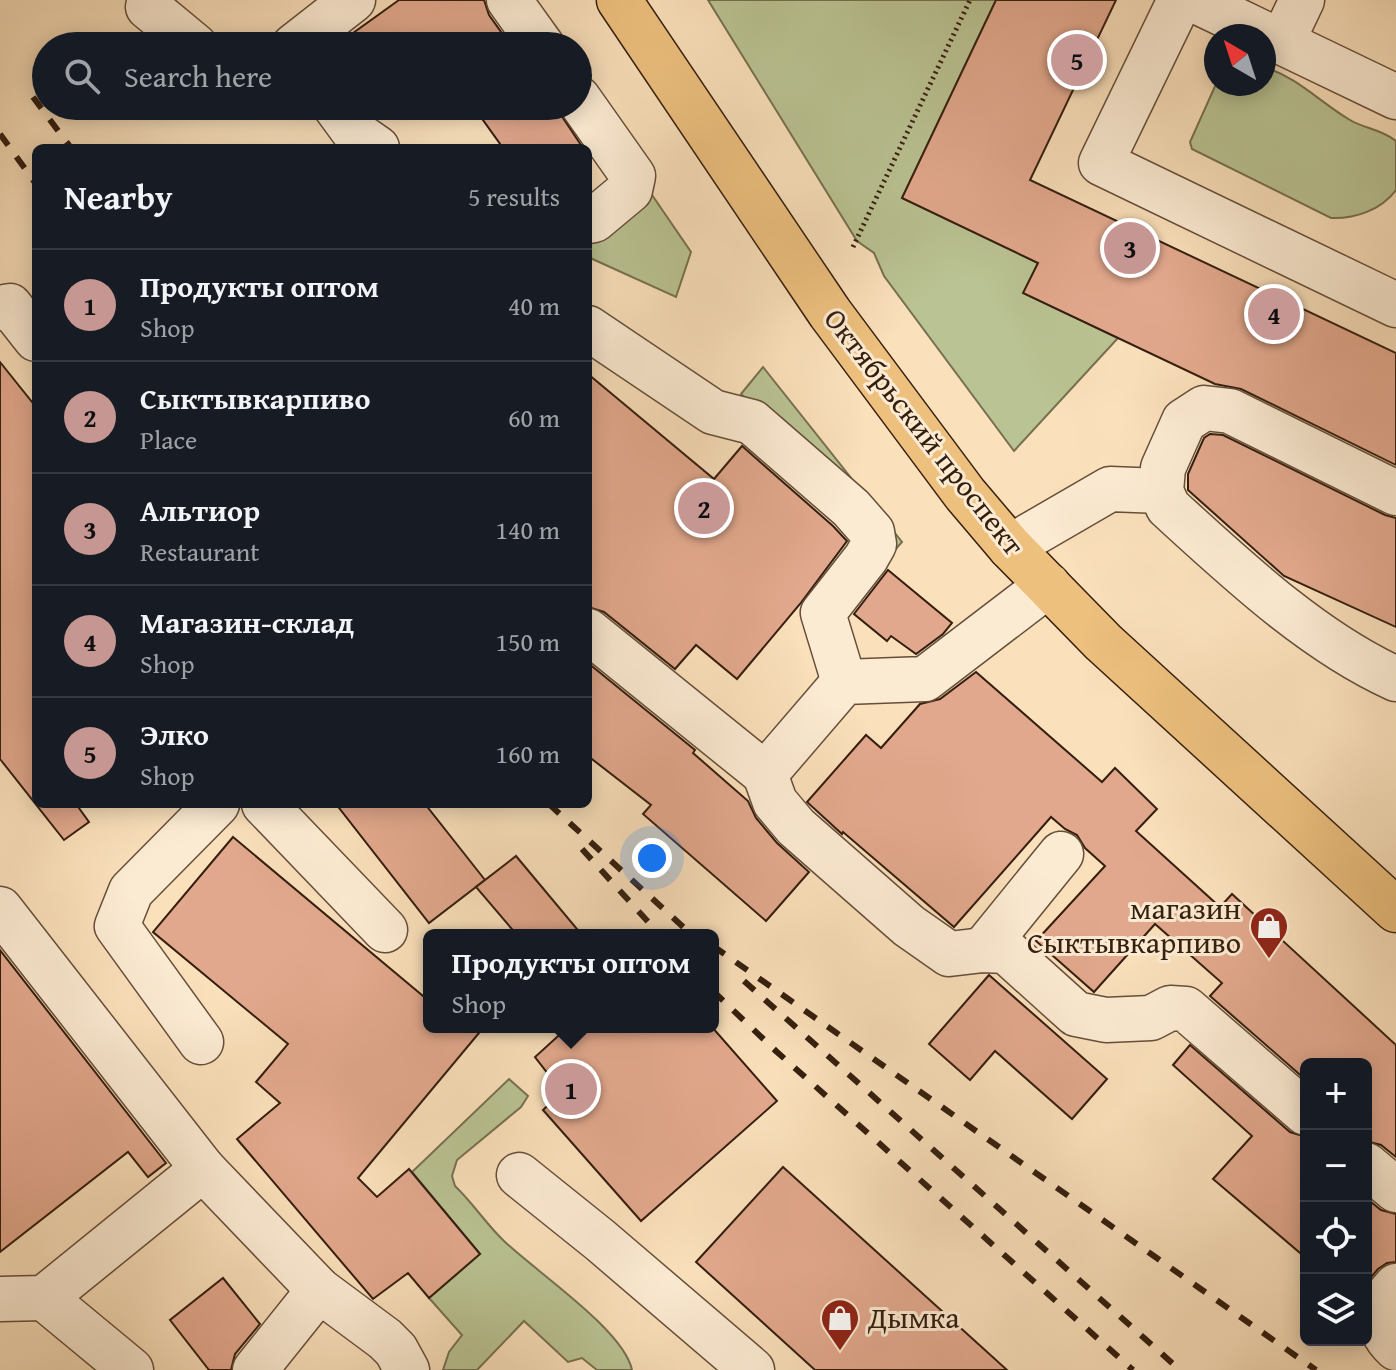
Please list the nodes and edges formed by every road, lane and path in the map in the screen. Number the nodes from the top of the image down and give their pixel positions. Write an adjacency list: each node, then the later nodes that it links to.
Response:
1 (353, 0): 10 (lane)
2 (509, 0): 11 (lane)
3 (970, 0): 18 (path)
4 (1180, 0): 19 (lane)
5 (1194, 0): 12 (lane)
6 (1302, 0): 12 (lane)
7 (633, 5): 25 (main road, Октябрьский проспект)
8 (148, 7): 9 (lane)
9 (178, 32)
10 (312, 32)
11 (532, 32)
12 (1282, 42): 13 (lane)
13 (1396, 97)
14 (592, 118): 17 (lane)
15 (345, 120): 16 (lane)
16 (371, 144)
17 (592, 220)
18 (853, 247)
19 (1396, 305)
20 (0, 308): 22 (lane)
21 (592, 331): 29 (lane)
22 (32, 334)
23 (1161, 491): 24 (lane); 25 (lane); 28 (lane)
24 (1396, 493)
25 (1010, 547): 26 (main road, Октябрьский проспект)
26 (1048, 585): 29 (lane); 35 (main road, Октябрьский проспект)
27 (592, 634): 30 (lane)
28 (1396, 679)
29 (844, 682): 30 (lane)
30 (765, 774): 37 (lane)
31 (213, 808): 38 (lane)
32 (268, 808): 36 (lane)
33 (1061, 854): 37 (lane)
34 (0, 909): 40 (lane)
35 (1396, 910)
36 (385, 930)
37 (983, 950): 39 (lane)
38 (201, 1042)
39 (1300, 1108)
40 (203, 1169): 45 (lane); 46 (lane)
41 (1372, 1170): 43 (lane)
42 (519, 1175): 49 (lane)
43 (1396, 1190)
44 (1396, 1286): 48 (lane)
45 (319, 1290): 51 (lane); 52 (lane)
46 (44, 1298): 47 (lane); 50 (lane)
47 (0, 1299)
48 (1396, 1348)
49 (745, 1368)
50 (131, 1370)
51 (255, 1370)
52 (407, 1370)

